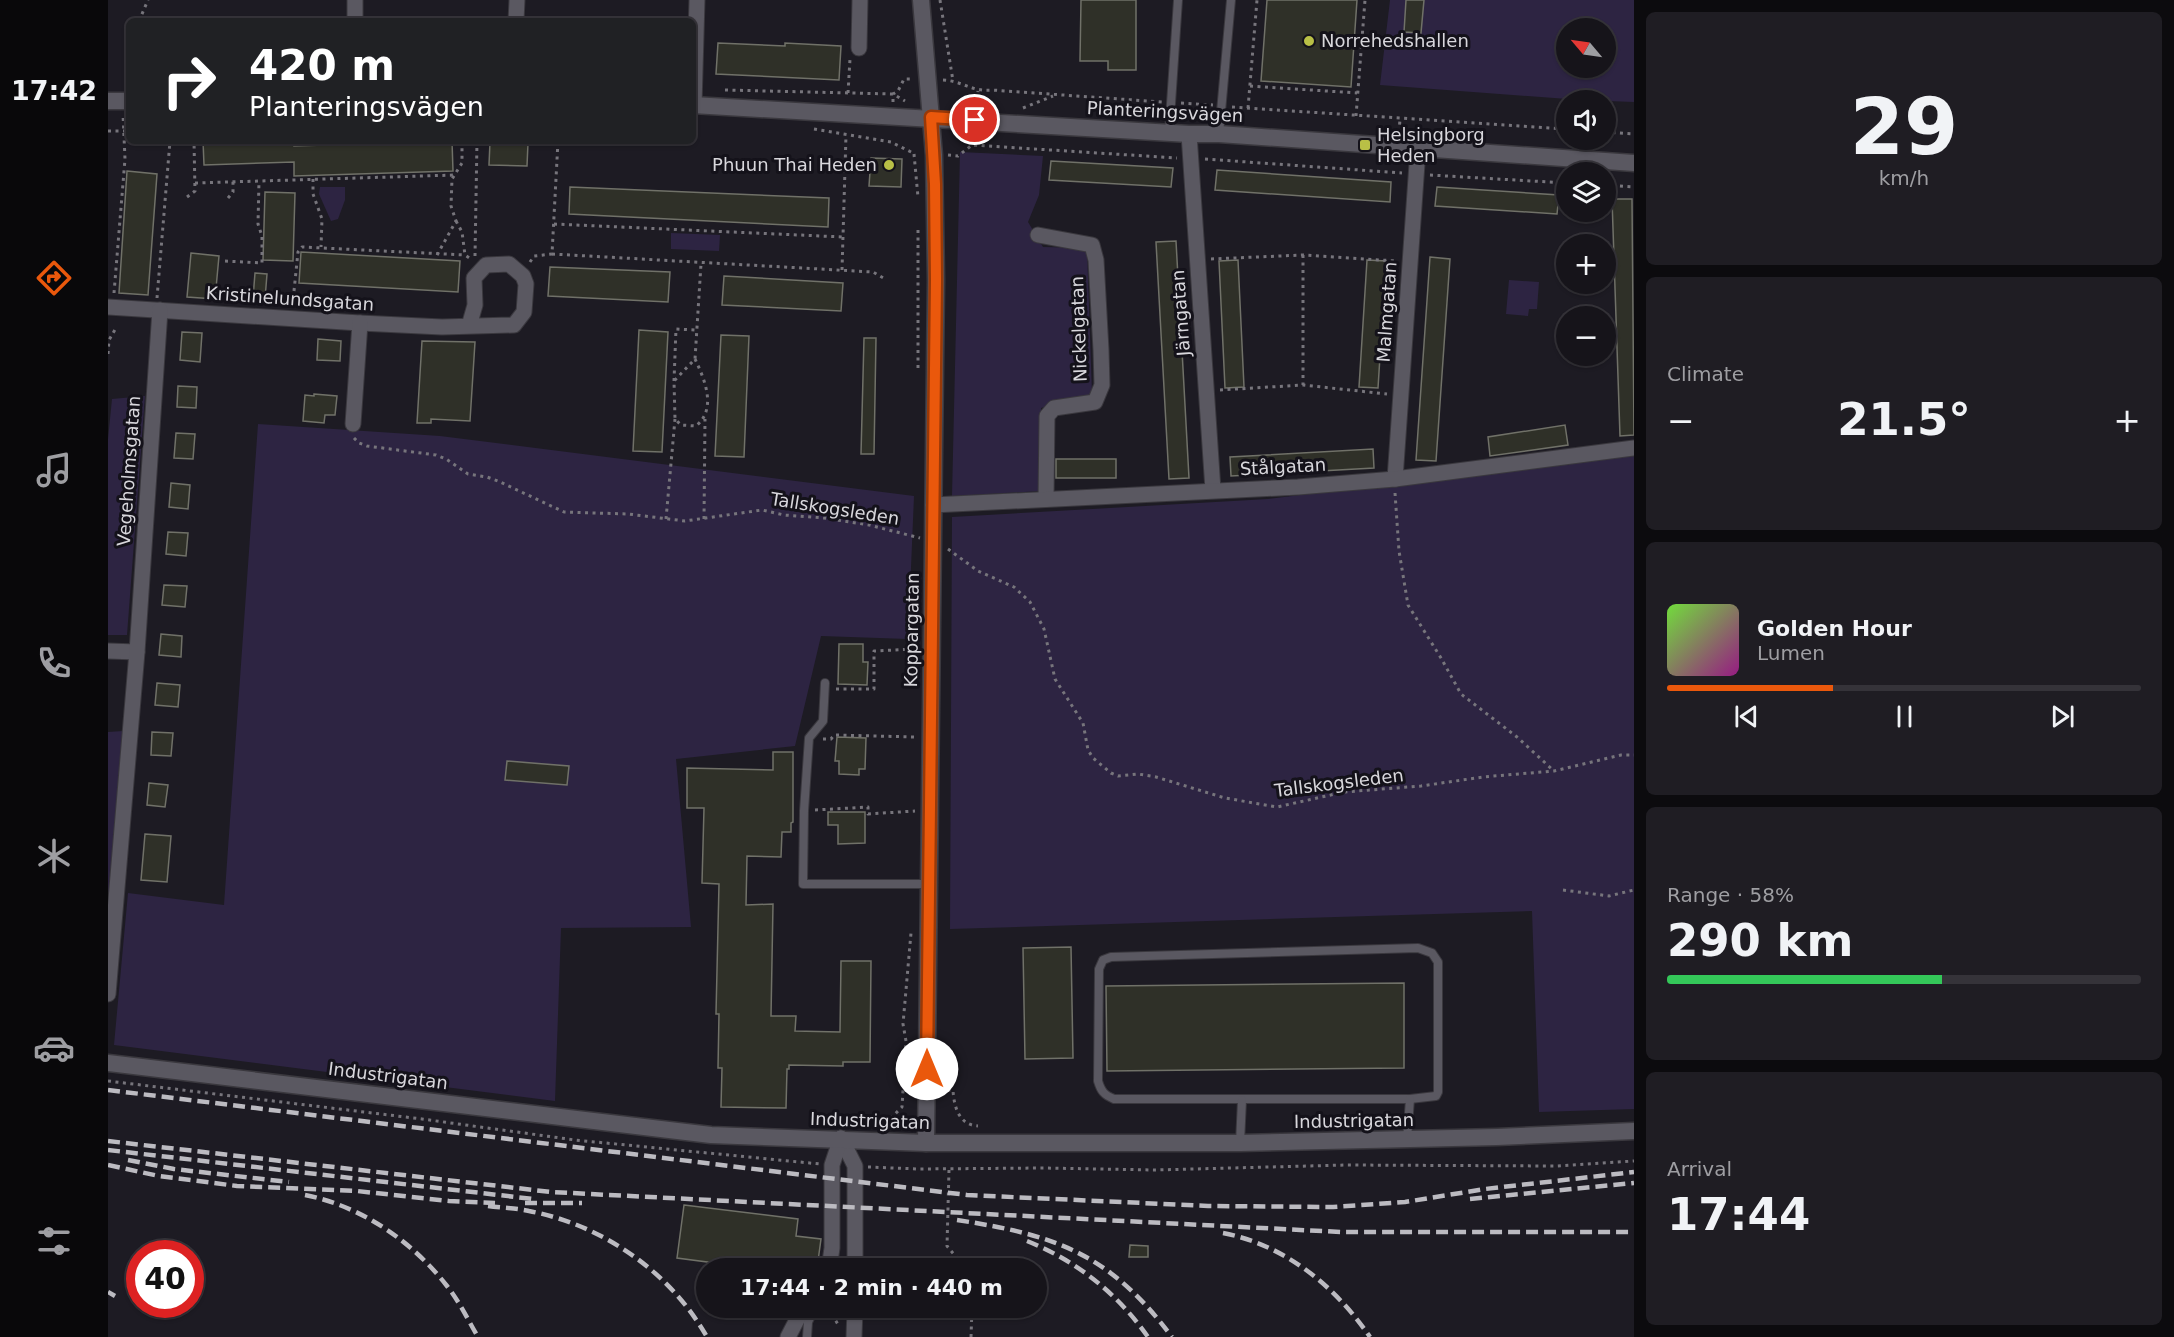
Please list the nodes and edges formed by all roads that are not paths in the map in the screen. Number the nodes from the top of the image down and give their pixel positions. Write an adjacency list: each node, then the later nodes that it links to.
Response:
1 (356, 0): 8 (street)
2 (517, 0): 9 (street)
3 (697, 0): 10 (street)
4 (860, 0): 11 (street)
5 (921, 0): 15 (street, Koppargatan)
6 (1178, 0): 16 (lane)
7 (1231, 0): 18 (lane)
8 (355, 18)
9 (516, 18)
10 (696, 33)
11 (859, 48)
12 (696, 100): 15 (street, Planteringsvägen)
13 (108, 101): 14 (street)
14 (126, 107)
15 (931, 117): 16 (street, Planteringsvägen); 31 (street, Koppargatan)
16 (1169, 133): 17 (street, Planteringsvägen)
17 (1189, 134): 18 (street, Planteringsvägen); 29 (street, Järngatan)
18 (1219, 134): 19 (street, Planteringsvägen)
19 (1418, 148): 20 (street, Planteringsvägen); 28 (street, Malmgatan)
20 (1634, 163)
21 (1038, 235): 30 (street, Nickelgatan)
22 (110, 307): 23 (street, Kristinelundsgatan)
23 (158, 310): 24 (street, Kristinelundsgatan); 33 (street, Vegeholmsgatan)
24 (360, 323): 25 (street, Kristinelundsgatan); 26 (street)
25 (469, 326): 25 (street, Kristinelundsgatan)
26 (353, 424)
27 (1634, 448): 28 (street, Stålgatan)
28 (1395, 479): 29 (street, Stålgatan)
29 (1213, 490): 30 (street, Stålgatan)
30 (1046, 499): 31 (street, Stålgatan)
31 (933, 505): 35 (street, Koppargatan)
32 (108, 651): 33 (street)
33 (137, 652): 36 (street, Vegeholmsgatan)
34 (824, 686): 35 (lane)
35 (929, 884): 43 (street, Koppargatan)
36 (108, 993)
37 (108, 1063): 41 (street, Industrigatan)
38 (1410, 1099): 39 (lane); 39 (lane); 42 (lane)
39 (1242, 1100): 44 (lane)
40 (1634, 1131): 42 (street, Industrigatan)
41 (842, 1138): 43 (street, Industrigatan); 45 (street); 46 (street)
42 (1407, 1139): 44 (street, Industrigatan)
43 (926, 1143): 44 (street, Industrigatan)
44 (1240, 1143)
45 (831, 1258)
46 (855, 1258)
47 (798, 1318): 50 (street)
48 (810, 1318): 51 (lane)
49 (855, 1318): 52 (street)
50 (788, 1337)
51 (807, 1337)
52 (854, 1337)

